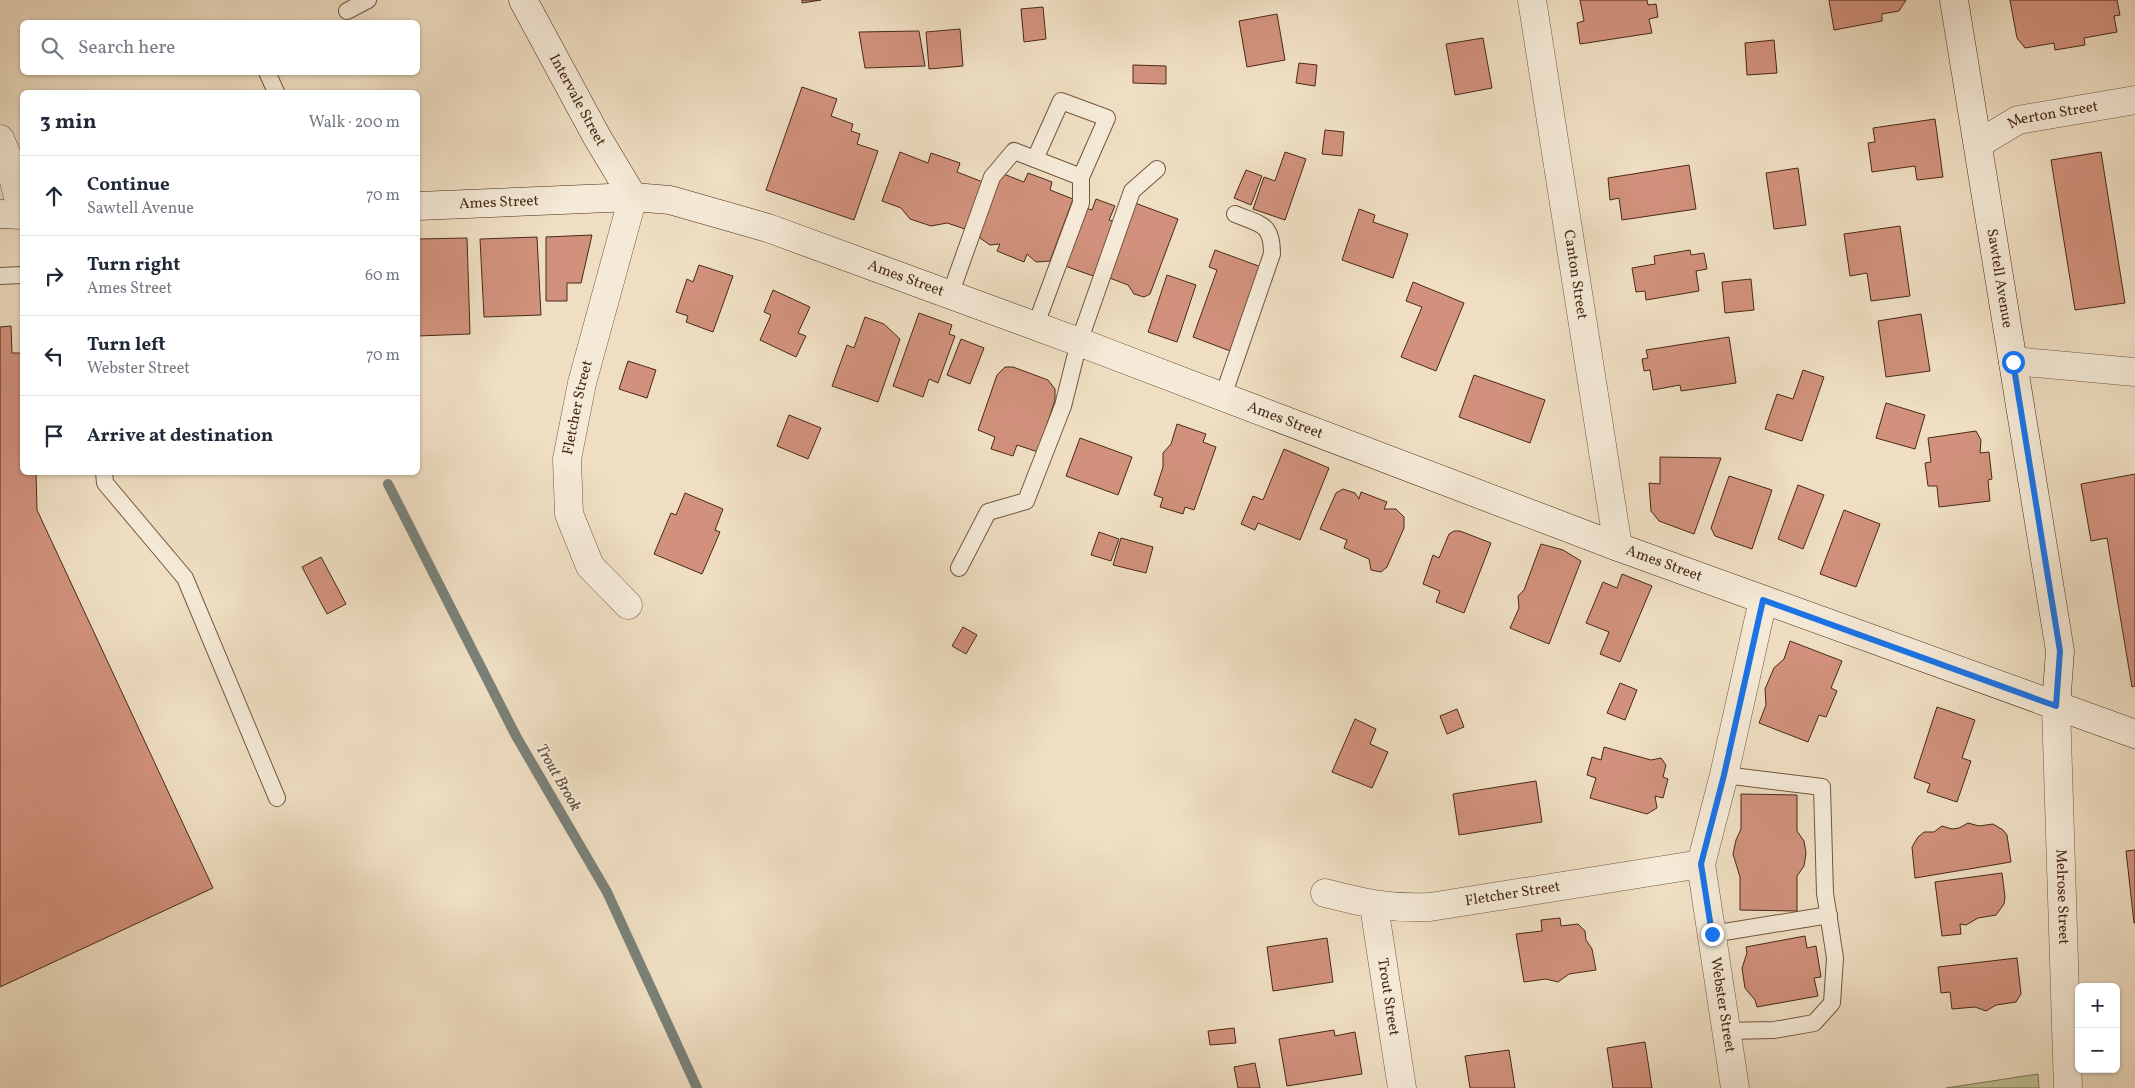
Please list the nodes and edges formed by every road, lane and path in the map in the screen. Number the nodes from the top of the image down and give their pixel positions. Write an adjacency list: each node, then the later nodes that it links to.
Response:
1 (368, 0): 5 (lane)
2 (523, 0): 14 (street, Intervale Street)
3 (1532, 0): 29 (street, Canton Street)
4 (1954, 0): 10 (street, Sawtell Avenue)
5 (347, 11)
6 (268, 75): 7 (lane)
7 (275, 90)
8 (2135, 100): 10 (street, Merton Street)
9 (0, 139): 15 (street)
10 (1978, 144): 25 (street, Sawtell Avenue)
11 (1035, 159): 13 (lane); 13 (lane); 22 (lane)
12 (1157, 169): 24 (lane)
13 (1081, 177): 23 (lane)
14 (633, 198): 16 (street, Ames Street); 22 (street, Ames Street); 32 (street, Fletcher Street)
15 (20, 206)
16 (420, 206)
17 (0, 214): 18 (street)
18 (20, 214)
19 (1235, 214): 27 (lane)
20 (20, 275): 21 (lane)
21 (0, 276)
22 (950, 295): 23 (street, Ames Street)
23 (1035, 327): 24 (street, Ames Street)
24 (1079, 342): 27 (street, Ames Street); 30 (lane)
25 (2013, 362): 26 (street); 33 (street, Sawtell Avenue)
26 (2135, 372)
27 (1223, 396): 29 (street, Ames Street)
28 (104, 475): 36 (lane)
29 (1618, 547): 31 (street, Ames Street)
30 (958, 568)
31 (1763, 600): 33 (street, Ames Street); 35 (street, Webster Street)
32 (628, 605)
33 (2056, 706): 34 (street, Ames Street); 45 (street, Melrose Street)
34 (2135, 734)
35 (1724, 775): 37 (street, Webster Street); 40 (lane)
36 (276, 798)
37 (1701, 864): 39 (street, Fletcher Street); 41 (street, Webster Street)
38 (1325, 893): 39 (street, Fletcher Street)
39 (1374, 906): 43 (street, Trout Street)
40 (1829, 915): 41 (lane); 42 (lane)
41 (1712, 934): 42 (street, Webster Street)
42 (1726, 1031): 44 (street, Webster Street)
43 (1402, 1088)
44 (1735, 1088)
45 (2068, 1088)

